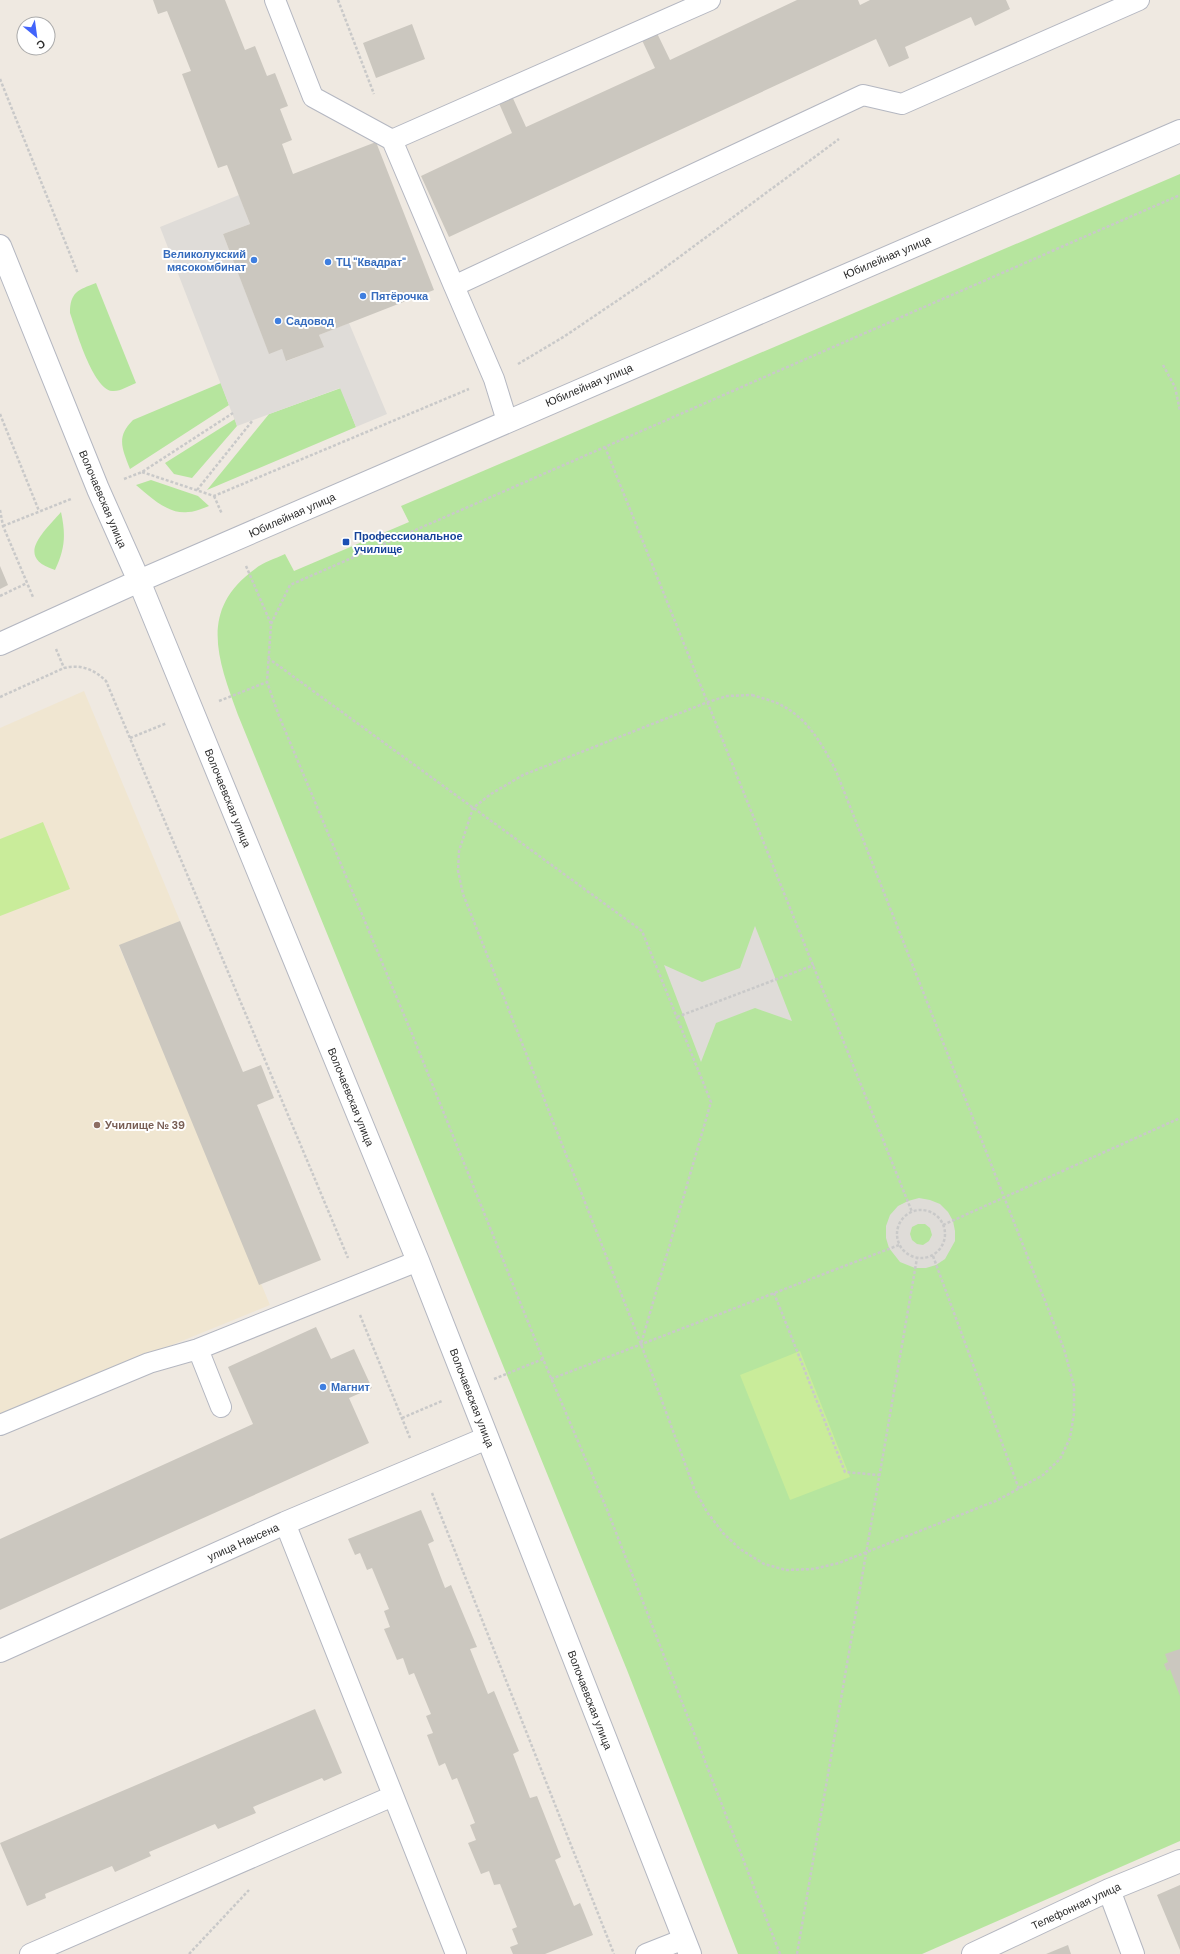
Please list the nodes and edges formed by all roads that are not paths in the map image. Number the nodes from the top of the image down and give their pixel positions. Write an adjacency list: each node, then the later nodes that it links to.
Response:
1 (275, 0): 5 (lane)
2 (710, 0): 5 (lane)
3 (1139, 0): 7 (lane)
4 (1180, 131): 8 (street, Юбилейная улица)
5 (392, 140): 7 (lane)
6 (0, 246): 9 (street, Волочаевская улица)
7 (454, 286): 8 (lane)
8 (507, 420): 9 (street, Юбилейная улица)
9 (139, 581): 10 (street, Юбилейная улица); 11 (street, Волочаевская улица)
10 (0, 644)
11 (418, 1261): 12 (lane); 15 (street, Волочаевская улица)
12 (198, 1349): 13 (lane); 14 (lane)
13 (221, 1407)
14 (0, 1425)
15 (487, 1438): 16 (street, улица Нансена); 21 (street, Волочаевская улица)
16 (286, 1523): 17 (street, улица Нансена); 18 (lane)
17 (0, 1651)
18 (393, 1796): 22 (lane); 23 (lane)
19 (1180, 1860): 20 (street, Телефонная улица)
20 (1108, 1890): 25 (street, Телефонная улица); 26 (street)
21 (687, 1946): 24 (lane)
22 (30, 1954)
23 (456, 1954)
24 (646, 1954)
25 (973, 1954)
26 (1133, 1954)

